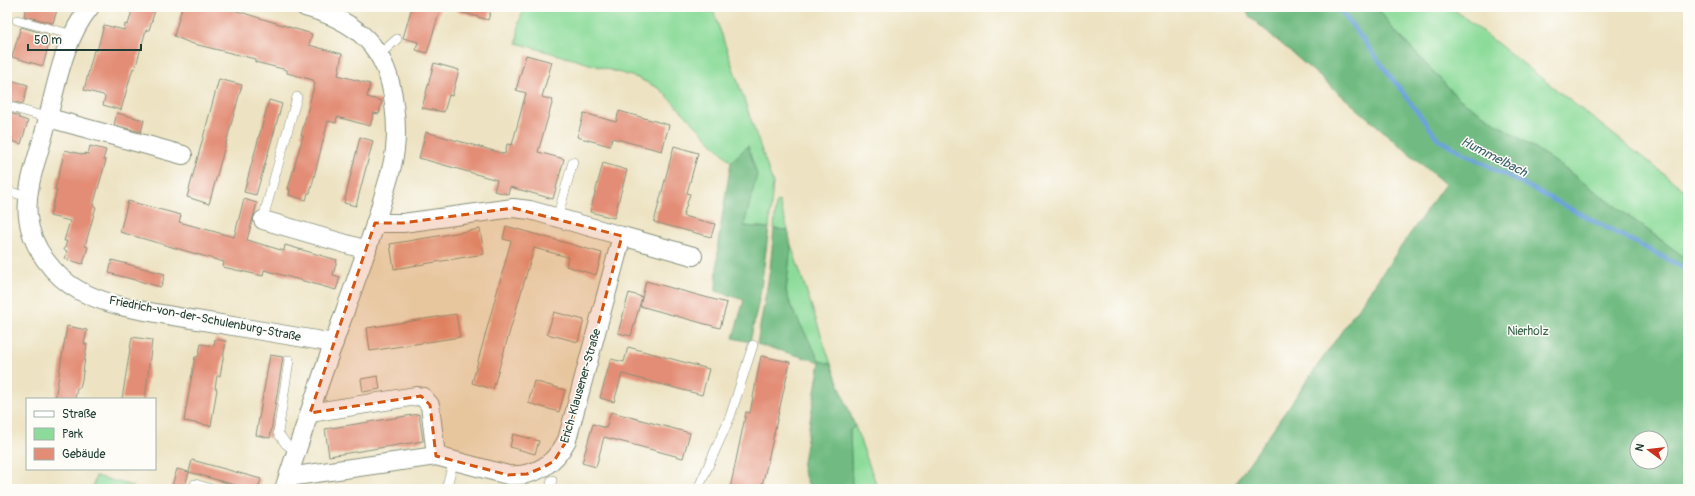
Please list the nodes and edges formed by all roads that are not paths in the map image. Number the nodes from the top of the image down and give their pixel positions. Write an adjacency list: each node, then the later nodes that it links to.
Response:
1 (90, 7): 4 (street, Friedrich-von-der-Schulenburg-Straße)
2 (305, 7): 6 (street)
3 (17, 20): 4 (lane)
4 (73, 35): 9 (street, Friedrich-von-der-Schulenburg-Straße)
5 (396, 39): 6 (lane)
6 (379, 55): 15 (street)
7 (297, 97): 16 (lane)
8 (7, 106): 9 (lane)
9 (49, 118): 10 (street); 13 (street, Friedrich-von-der-Schulenburg-Straße)
10 (183, 155)
11 (573, 162): 14 (lane)
12 (7, 191): 13 (lane)
13 (29, 197): 20 (street, Friedrich-von-der-Schulenburg-Straße)
14 (557, 218): 15 (street); 17 (street)
15 (375, 223): 18 (street)
16 (262, 224): 18 (street)
17 (622, 236): 19 (street); 25 (street, Erich-Klausener-Straße)
18 (367, 250): 20 (street)
19 (693, 256)
20 (334, 343): 23 (street)
21 (753, 346): 30 (lane)
22 (289, 360): 24 (lane)
23 (310, 413): 24 (street); 25 (street)
24 (296, 452): 26 (street)
25 (445, 458): 26 (street, Erich-Klausener-Straße); 29 (lane)
26 (286, 483)
27 (195, 484): 28 (lane)
28 (211, 489)
29 (446, 489)
30 (698, 489)

